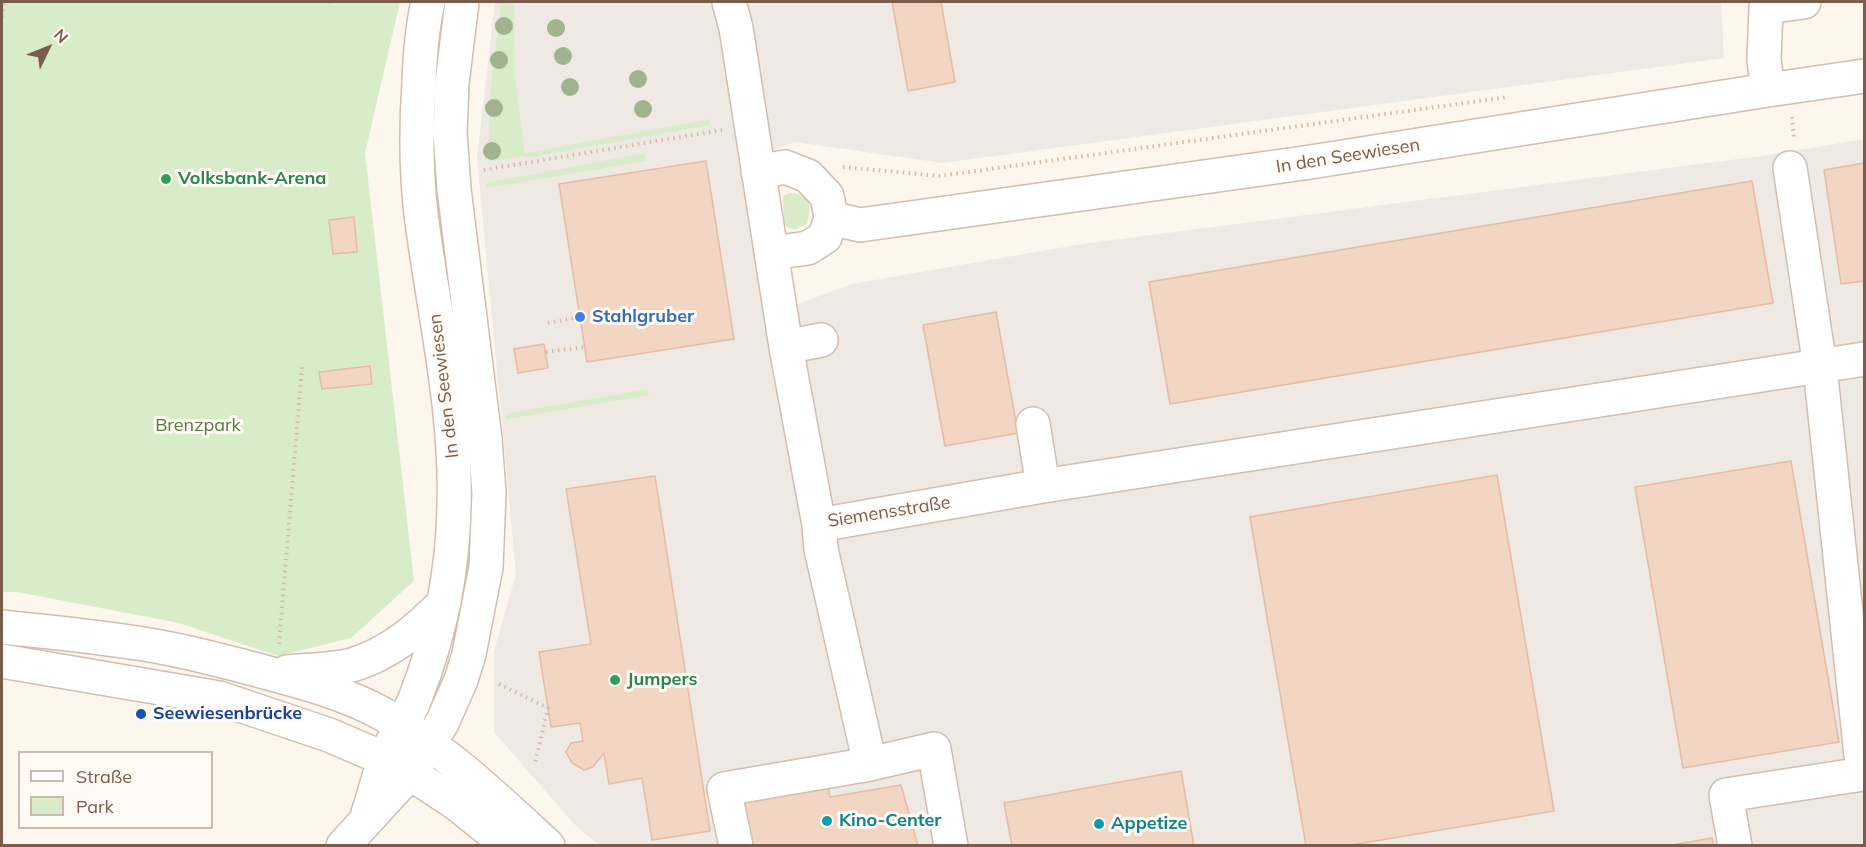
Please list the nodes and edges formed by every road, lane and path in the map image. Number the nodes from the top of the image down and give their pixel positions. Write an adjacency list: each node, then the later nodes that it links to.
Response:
1 (4, 2): 7 (path)
2 (428, 2): 30 (street, In den Seewiesen)
3 (462, 2): 15 (street, In den Seewiesen)
4 (729, 2): 11 (street, Siemensstraße)
5 (1803, 2): 6 (street)
6 (1765, 4): 9 (street)
7 (2, 17)
8 (1864, 76): 9 (street, In den Seewiesen)
9 (1778, 88): 13 (path); 16 (street, In den Seewiesen)
10 (1515, 96): 12 (path)
11 (750, 125): 14 (street, Siemensstraße); 15 (path)
12 (838, 166)
13 (1790, 168): 25 (street)
14 (758, 172): 16 (street); 17 (street, Siemensstraße)
15 (454, 189): 36 (street, In den Seewiesen)
16 (831, 218): 17 (street)
17 (772, 253): 21 (street, Siemensstraße)
18 (580, 317): 19 (path)
19 (548, 323)
20 (821, 340): 21 (street)
21 (786, 346): 29 (street, Siemensstraße)
22 (585, 347): 23 (path)
23 (546, 352)
24 (1864, 359): 25 (street, Siemensstraße)
25 (1820, 366): 28 (street, Siemensstraße); 40 (street)
26 (302, 367): 33 (path)
27 (1033, 424): 28 (street)
28 (1043, 486): 29 (street, Siemensstraße)
29 (819, 525): 38 (street)
30 (444, 603): 33 (street); 35 (street, In den Seewiesen)
31 (2, 627): 33 (street)
32 (2, 661): 39 (street)
33 (272, 674): 35 (street)
34 (499, 684): 37 (path)
35 (403, 726): 36 (street); 39 (street, In den Seewiesen)
36 (429, 744): 39 (street, In den Seewiesen); 43 (street)
37 (535, 763)
38 (870, 764): 44 (street); 45 (street)
39 (397, 766): 41 (street); 42 (street)
40 (1864, 778): 46 (street)
41 (343, 846)
42 (508, 846)
43 (548, 846)
44 (736, 846)
45 (951, 846)
46 (1735, 846)

